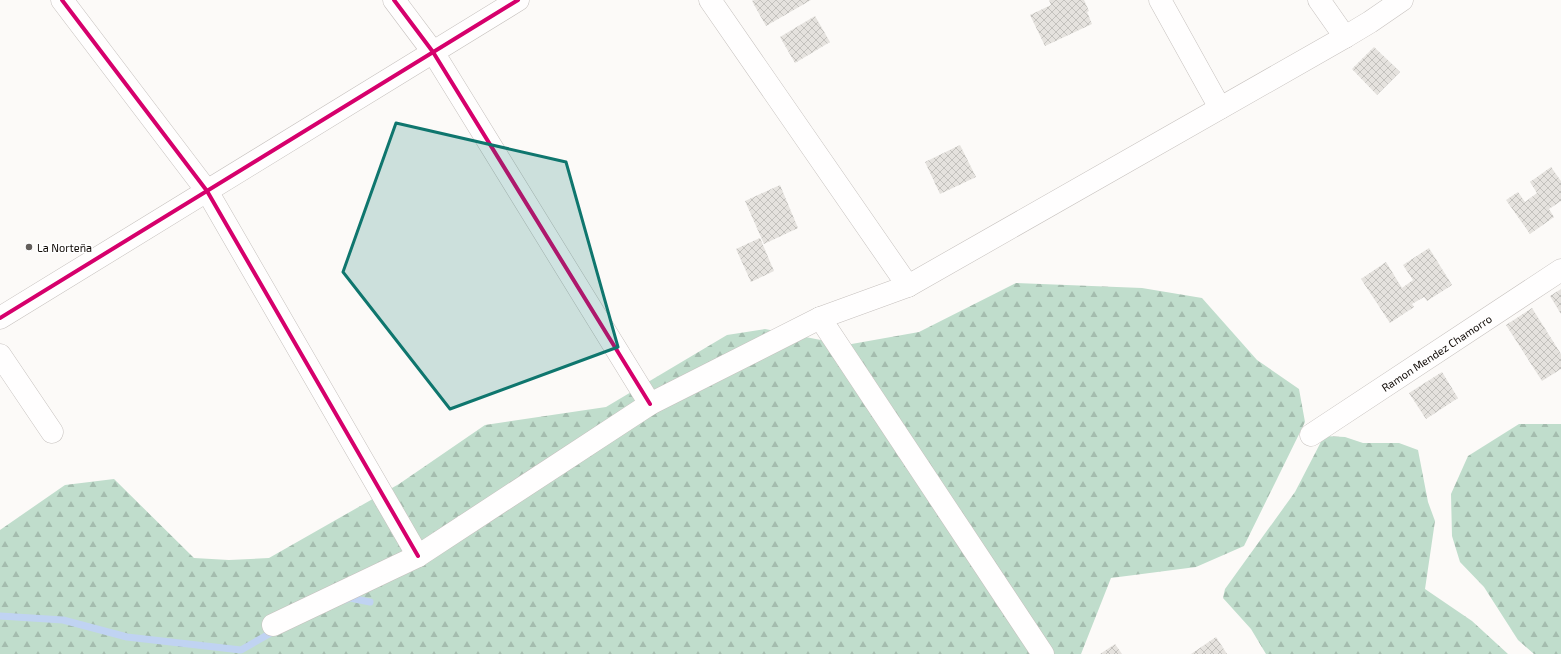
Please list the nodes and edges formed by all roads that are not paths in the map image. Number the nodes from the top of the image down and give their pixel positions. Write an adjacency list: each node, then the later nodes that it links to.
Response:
1 (62, 0): 11 (street)
2 (394, 0): 9 (street)
3 (518, 0): 9 (street)
4 (710, 0): 13 (street)
5 (1160, 0): 10 (street)
6 (1319, 0): 8 (street)
7 (1402, 0): 8 (street)
8 (1345, 36): 10 (street)
9 (433, 52): 11 (street); 17 (street)
10 (1220, 108): 13 (street)
11 (207, 191): 14 (street); 20 (street)
12 (1561, 270): 19 (street, Ramon Mendez Chamorro)
13 (908, 286): 15 (street)
14 (0, 318)
15 (820, 318): 17 (street); 22 (street)
16 (0, 355): 18 (street)
17 (650, 404): 20 (street)
18 (52, 432)
19 (1311, 435)
20 (418, 556): 21 (street)
21 (273, 625)
22 (1042, 654)

